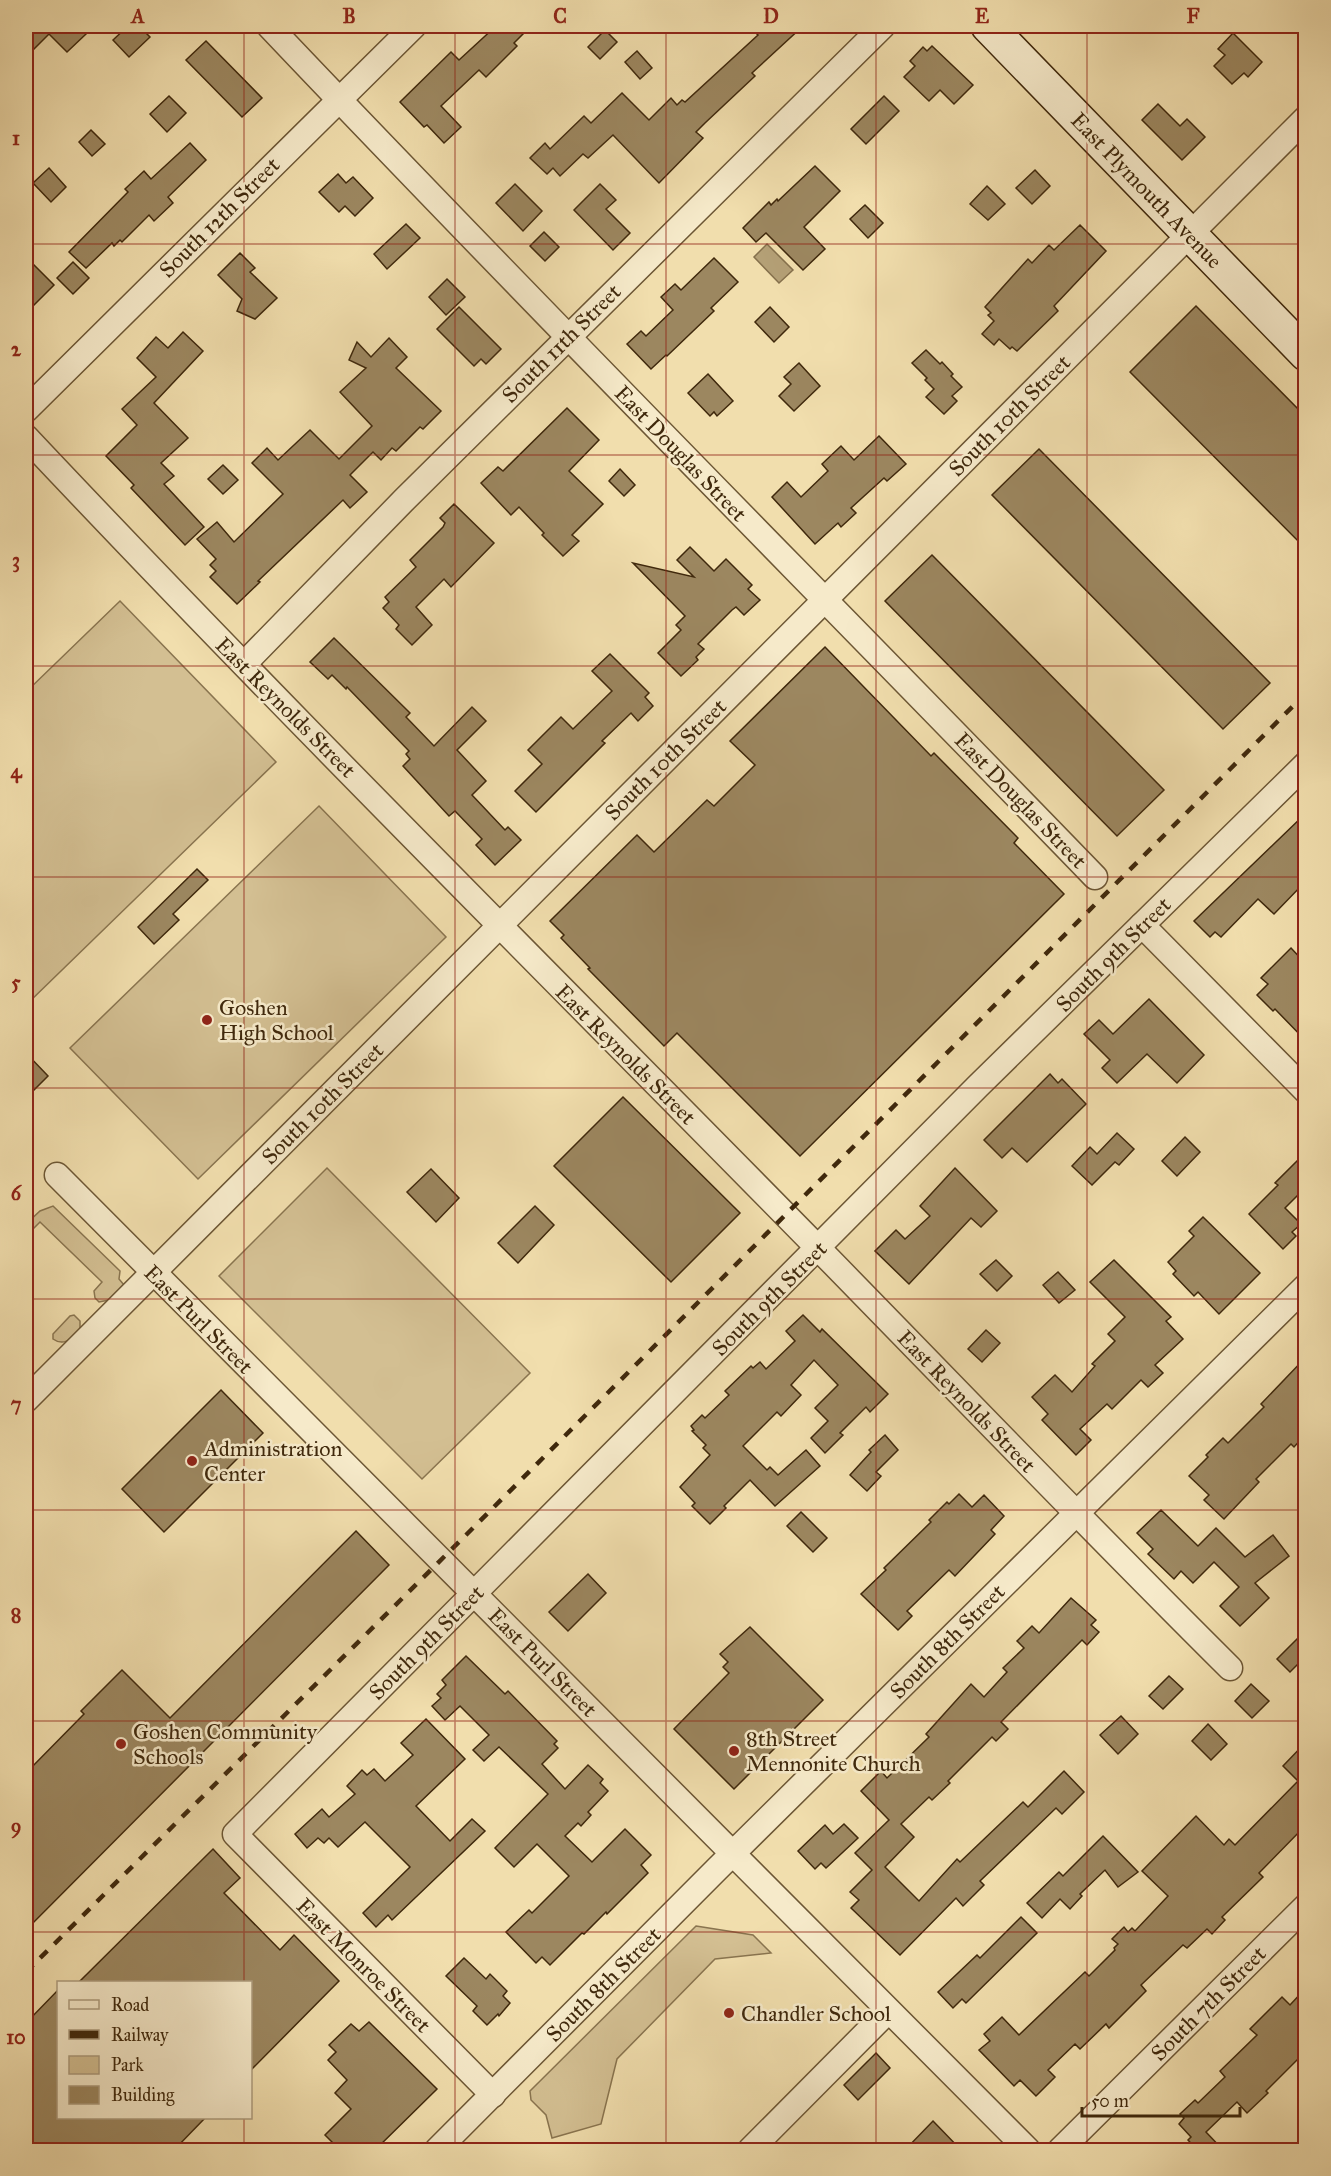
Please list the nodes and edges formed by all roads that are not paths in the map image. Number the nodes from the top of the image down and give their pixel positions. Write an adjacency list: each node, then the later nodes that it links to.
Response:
1 (269, 26): 5 (street, East Douglas Street)
2 (414, 26): 5 (street, South 12th Street)
3 (882, 26): 8 (street, South 11th Street)
4 (988, 26): 7 (main road, East Plymouth Avenue)
5 (339, 99): 8 (street, East Douglas Street); 10 (street, South 12th Street)
6 (1305, 118): 7 (street, South 10th Street)
7 (1190, 235): 9 (main road, East Plymouth Avenue); 12 (street, South 10th Street)
8 (567, 337): 12 (street, East Douglas Street); 13 (street, South 11th Street)
9 (1305, 354)
10 (26, 410)
11 (26, 437): 13 (street, East Reynolds Street)
12 (826, 599): 15 (street, East Douglas Street); 16 (street, South 10th Street)
13 (244, 664): 16 (street, East Reynolds Street)
14 (1305, 764): 17 (street, South 9th Street)
15 (1095, 877)
16 (499, 925): 20 (street, East Reynolds Street); 21 (street, South 10th Street)
17 (1142, 925): 18 (street); 20 (street, South 9th Street)
18 (1305, 1090)
19 (57, 1175): 21 (street, East Purl Street)
20 (818, 1248): 24 (street, East Reynolds Street); 25 (street, South 9th Street)
21 (153, 1273): 23 (street, South 10th Street); 25 (street, East Purl Street)
22 (1305, 1286): 24 (street, South 8th Street)
23 (26, 1400)
24 (1075, 1513): 26 (street, East Reynolds Street); 28 (street, South 8th Street)
25 (474, 1594): 27 (street, South 9th Street); 28 (street, East Purl Street)
26 (1230, 1668)
27 (235, 1834): 31 (street, East Monroe Street)
28 (732, 1854): 30 (street, East Purl Street); 31 (street, South 8th Street)
29 (1305, 1906): 35 (street, South 7th Street)
30 (888, 2011): 33 (street); 34 (street, East Purl Street)
31 (493, 2095): 32 (street, South 8th Street)
32 (437, 2151)
33 (750, 2151)
34 (1028, 2151)
35 (1060, 2151)

